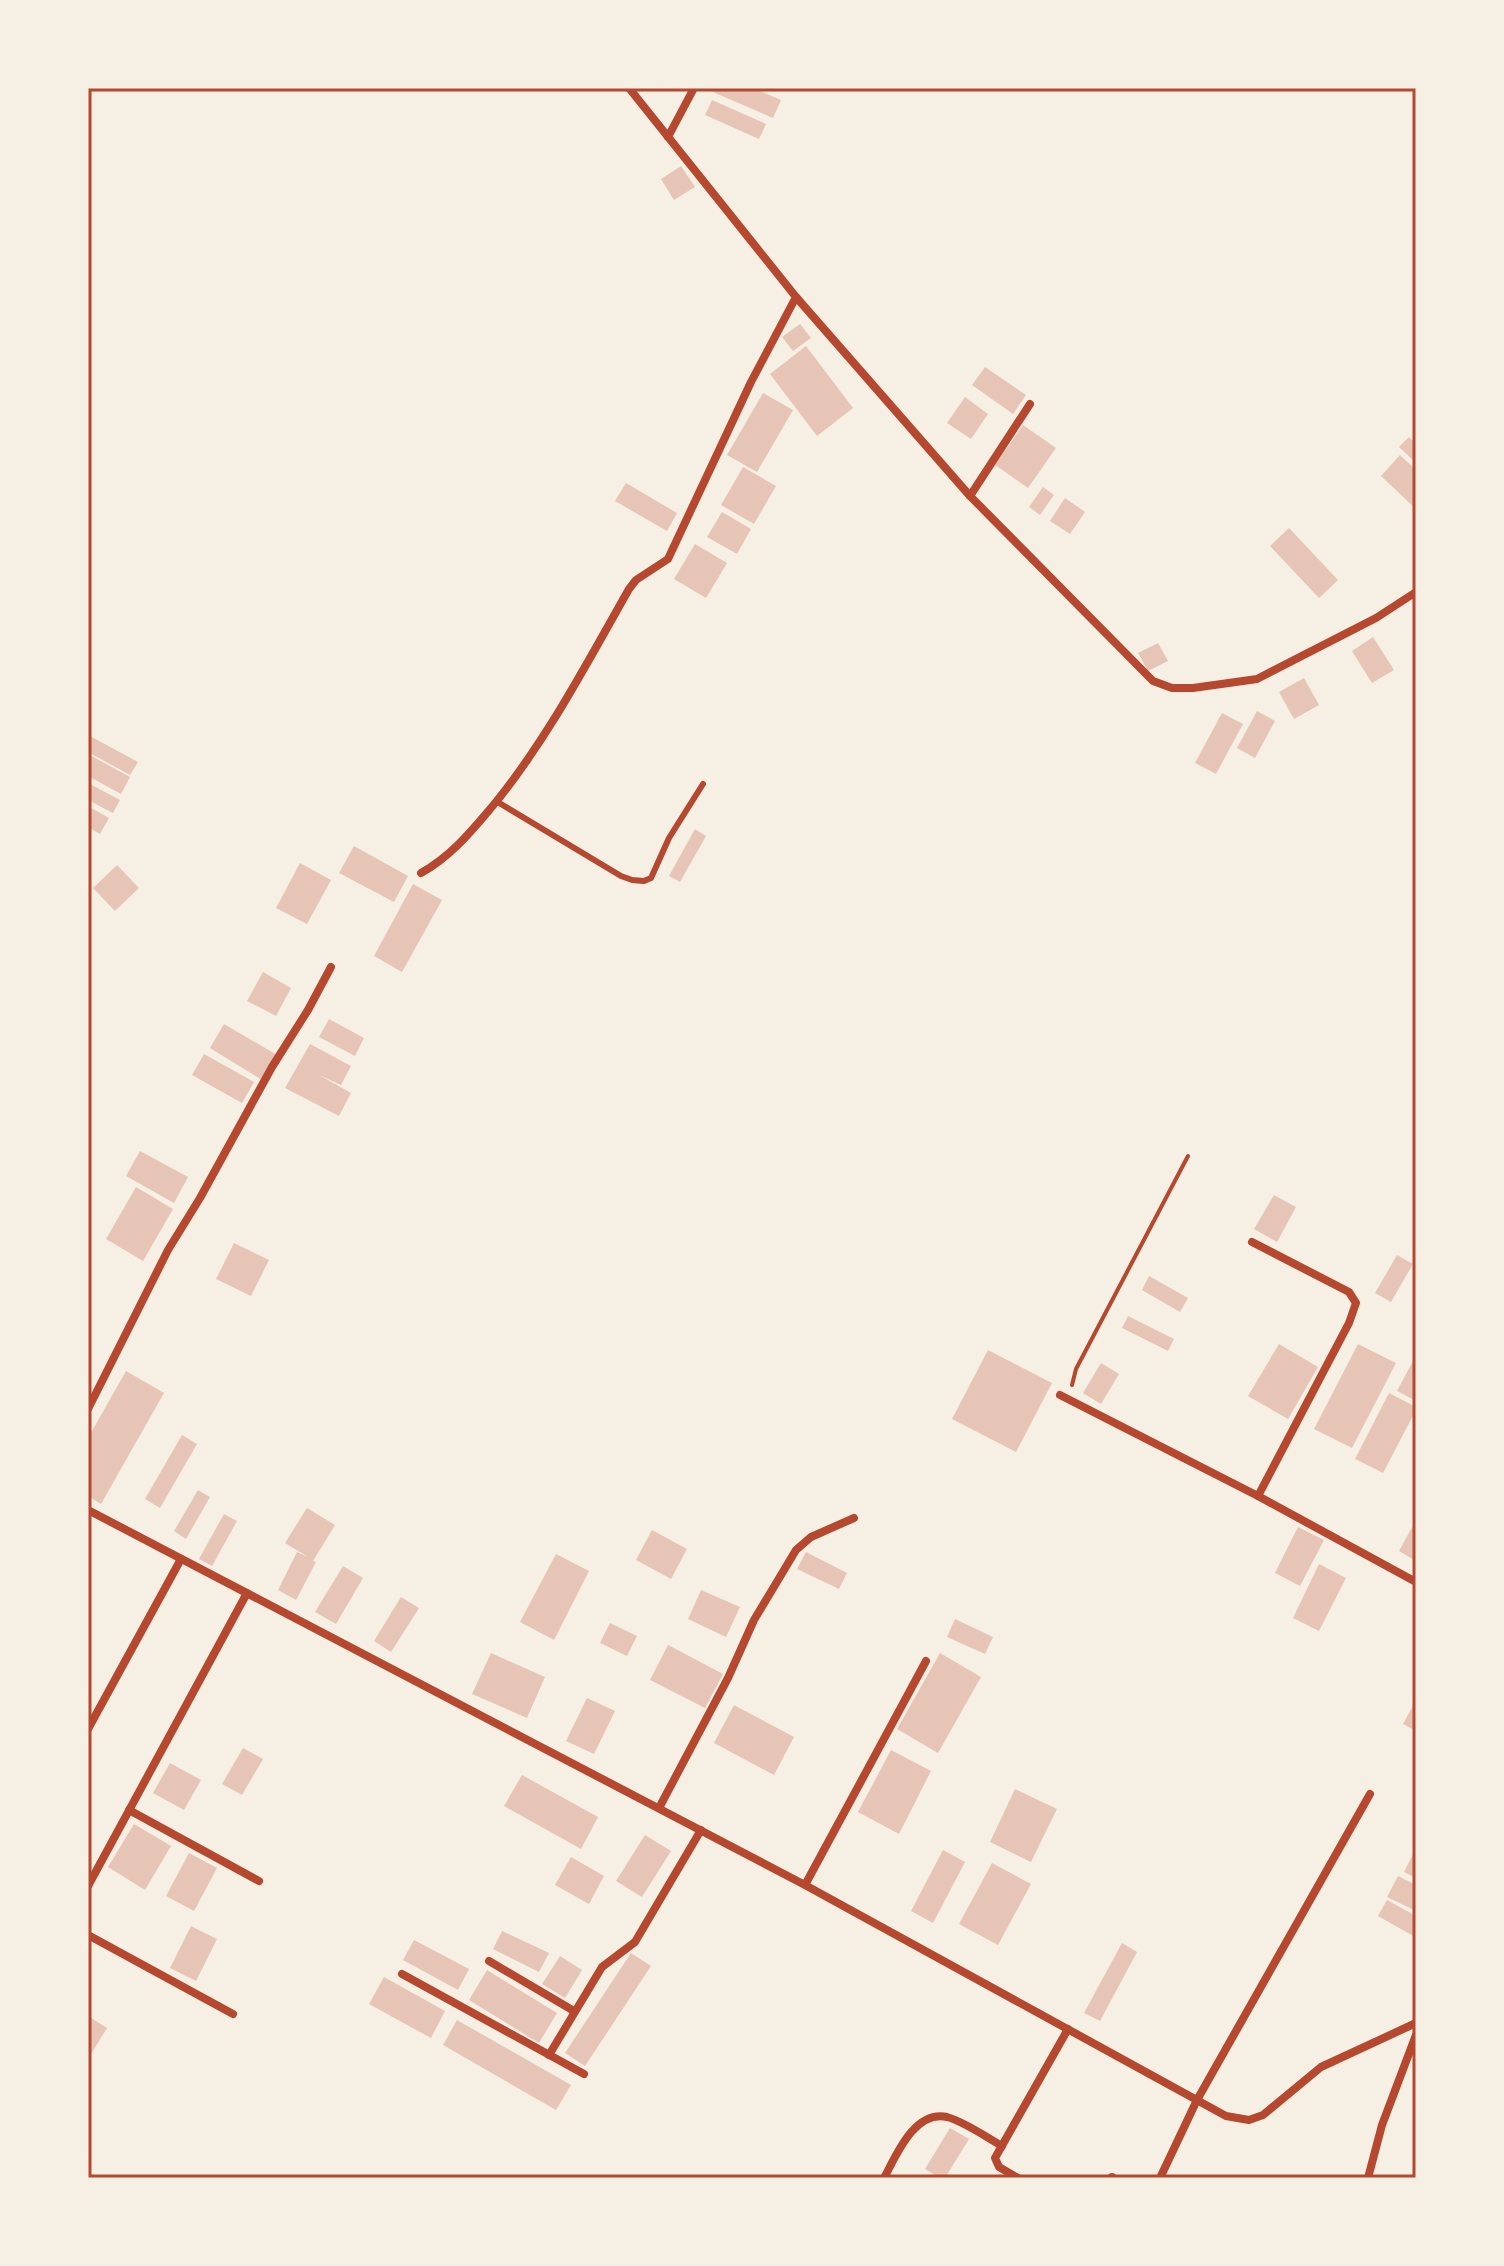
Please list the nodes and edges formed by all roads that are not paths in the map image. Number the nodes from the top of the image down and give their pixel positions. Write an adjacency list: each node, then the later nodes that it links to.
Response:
1 (629, 88): 3 (street)
2 (694, 88): 3 (street)
3 (668, 137): 4 (street)
4 (796, 297): 6 (street); 9 (street)
5 (1030, 404): 6 (street)
6 (970, 496): 7 (street)
7 (1416, 592)
8 (703, 784): 9 (lane)
9 (496, 801): 10 (street)
10 (421, 873)
11 (331, 967): 14 (street)
12 (1252, 1242): 15 (street)
13 (1060, 1395): 15 (street)
14 (88, 1409)
15 (1258, 1496): 19 (street)
16 (88, 1510): 18 (street)
17 (854, 1518): 24 (street)
18 (181, 1559): 20 (street); 22 (street)
19 (1416, 1582)
20 (247, 1593): 24 (street); 25 (street)
21 (926, 1661): 28 (street)
22 (88, 1729)
23 (1370, 1794): 40 (street)
24 (659, 1808): 26 (street)
25 (129, 1810): 27 (street); 29 (street)
26 (701, 1830): 28 (street); 33 (street)
27 (259, 1881)
28 (805, 1885): 36 (street)
29 (88, 1886)
30 (88, 1935): 34 (street)
31 (489, 1961): 33 (street)
32 (402, 1974): 38 (street)
33 (574, 2011): 38 (street)
34 (233, 2014)
35 (1416, 2023): 40 (street)
36 (1068, 2029): 40 (street); 41 (street)
37 (1416, 2035): 45 (street)
38 (549, 2055): 39 (street)
39 (584, 2074)
40 (1197, 2100): 44 (street)
41 (1002, 2146): 42 (street); 43 (street)
42 (884, 2178)
43 (1018, 2178)
44 (1160, 2178)
45 (1368, 2178)

